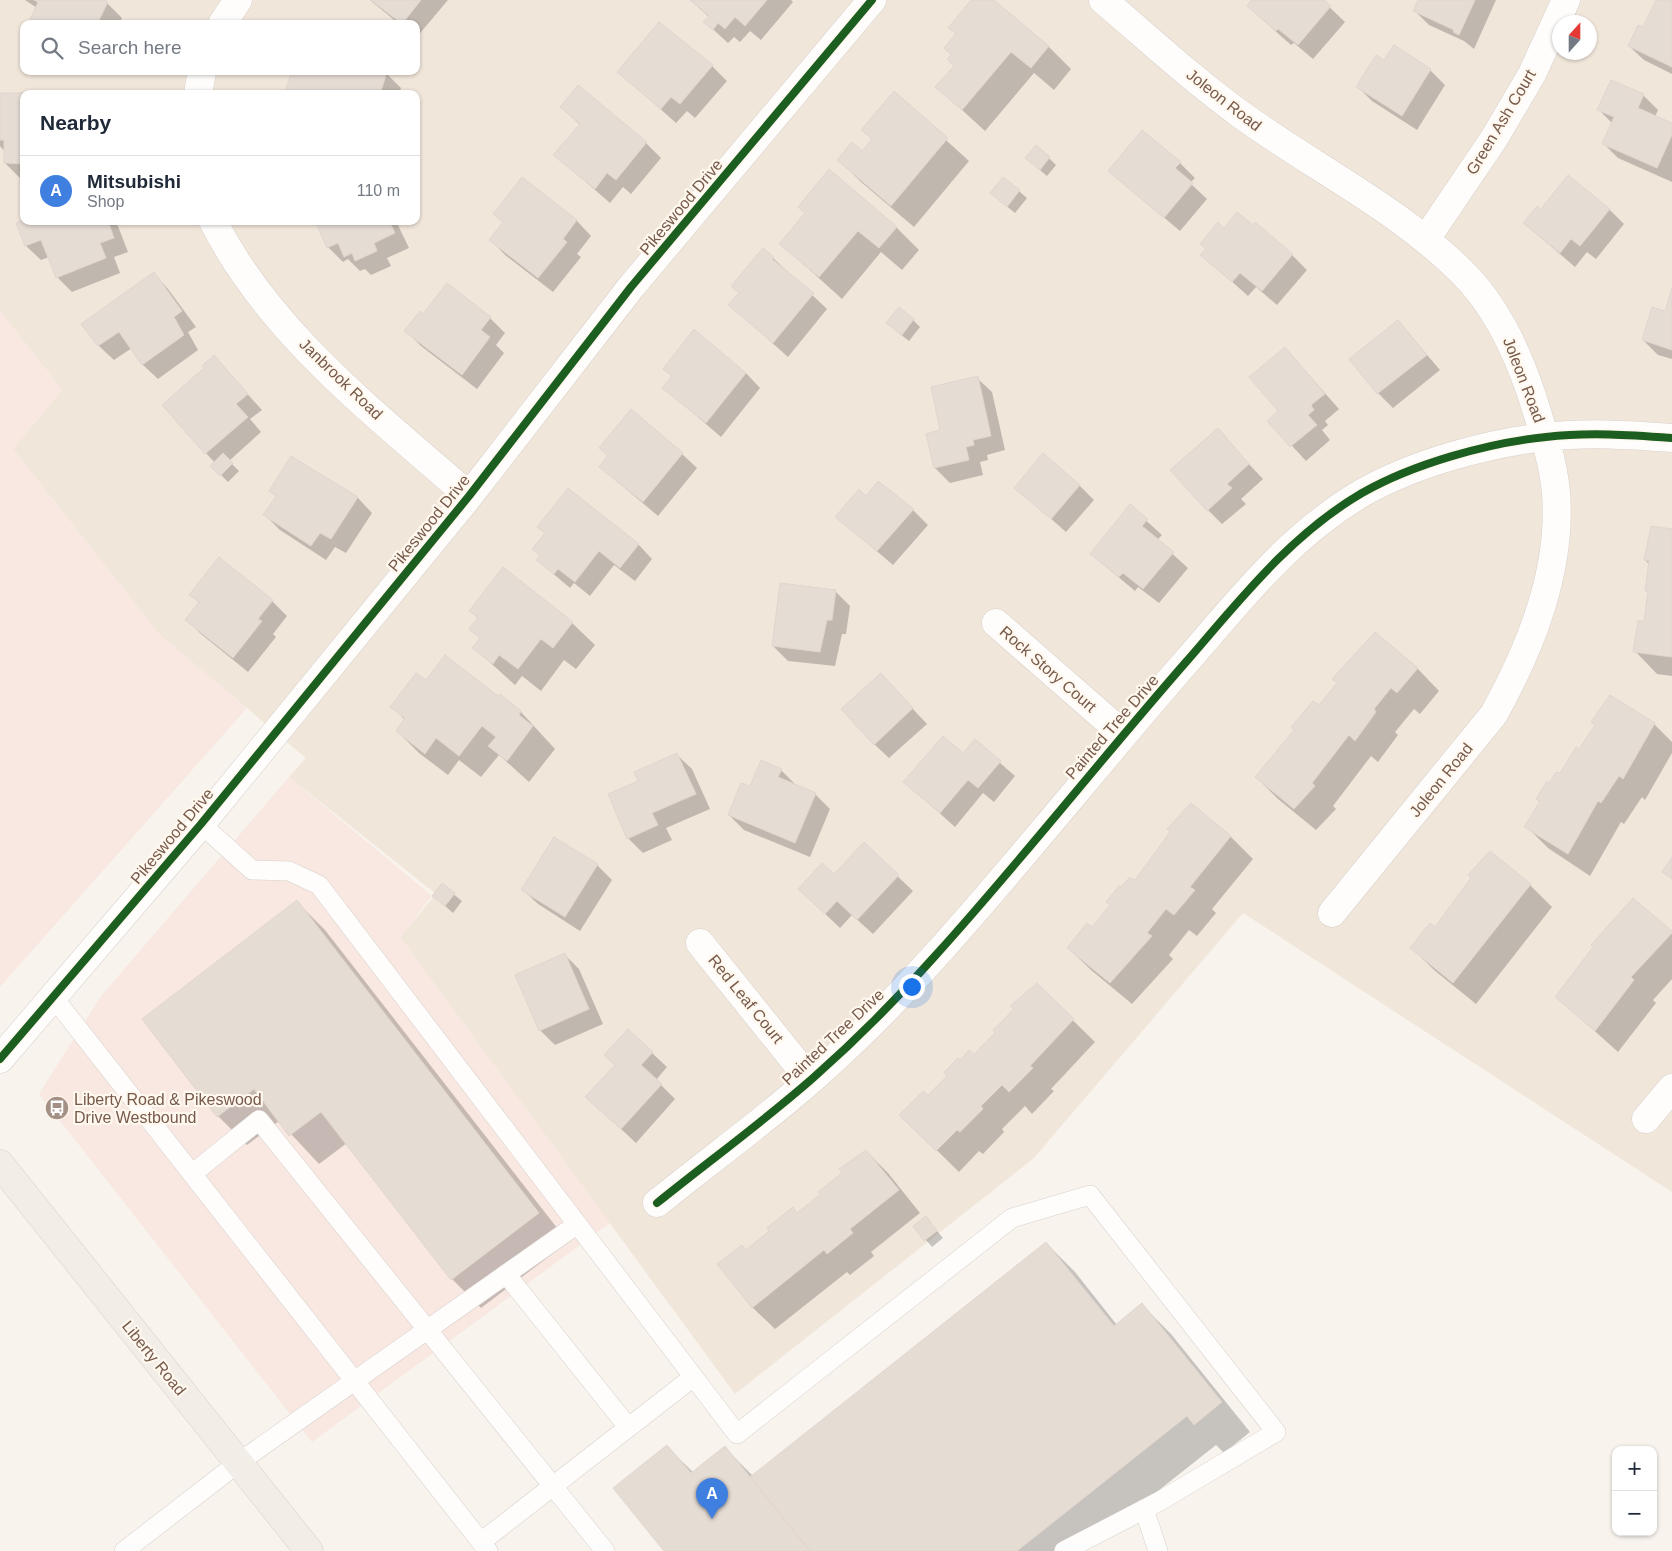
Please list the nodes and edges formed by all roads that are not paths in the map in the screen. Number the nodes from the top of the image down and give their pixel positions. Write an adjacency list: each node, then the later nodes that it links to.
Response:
1 (238, 0): 5 (street)
2 (872, 0): 12 (street, Pikeswood Drive)
3 (1103, 0): 9 (street, Joleon Road)
4 (1566, 0): 9 (street, Green Ash Court)
5 (225, 20)
6 (201, 75): 7 (street)
7 (199, 90)
8 (215, 225): 12 (street, Janbrook Road)
9 (1426, 239): 10 (street, Joleon Road)
10 (1545, 437): 11 (street, Painted Tree Drive); 14 (street, Painted Tree Drive); 16 (street, Joleon Road)
11 (1672, 438)
12 (469, 496): 15 (street, Pikeswood Drive)
13 (996, 623): 14 (street, Rock Story Court)
14 (1123, 734): 20 (street, Painted Tree Drive)
15 (201, 824): 18 (street, Pikeswood Drive); 26 (lane)
16 (1332, 913)
17 (700, 942): 20 (street, Red Leaf Court)
18 (54, 998): 19 (street, Pikeswood Drive); 24 (lane)
19 (0, 1059)
20 (810, 1080): 25 (street, Painted Tree Drive)
21 (1672, 1088): 22 (street)
22 (1646, 1119)
23 (0, 1164): 32 (main road, Liberty Road)
24 (192, 1174): 28 (lane); 30 (lane)
25 (657, 1203)
26 (576, 1225): 27 (lane); 29 (lane)
27 (506, 1274): 28 (lane); 31 (lane)
28 (427, 1330): 30 (lane); 33 (lane)
29 (692, 1378): 31 (lane); 34 (lane)
30 (355, 1381): 32 (lane); 35 (lane)
31 (628, 1428): 33 (lane)
32 (238, 1463): 36 (lane); 37 (main road, Liberty Road)
33 (553, 1486): 35 (lane); 38 (lane)
34 (1144, 1510): 39 (lane); 40 (lane)
35 (485, 1547)
36 (124, 1551)
37 (309, 1551)
38 (605, 1551)
39 (1064, 1551)
40 (1158, 1551)

